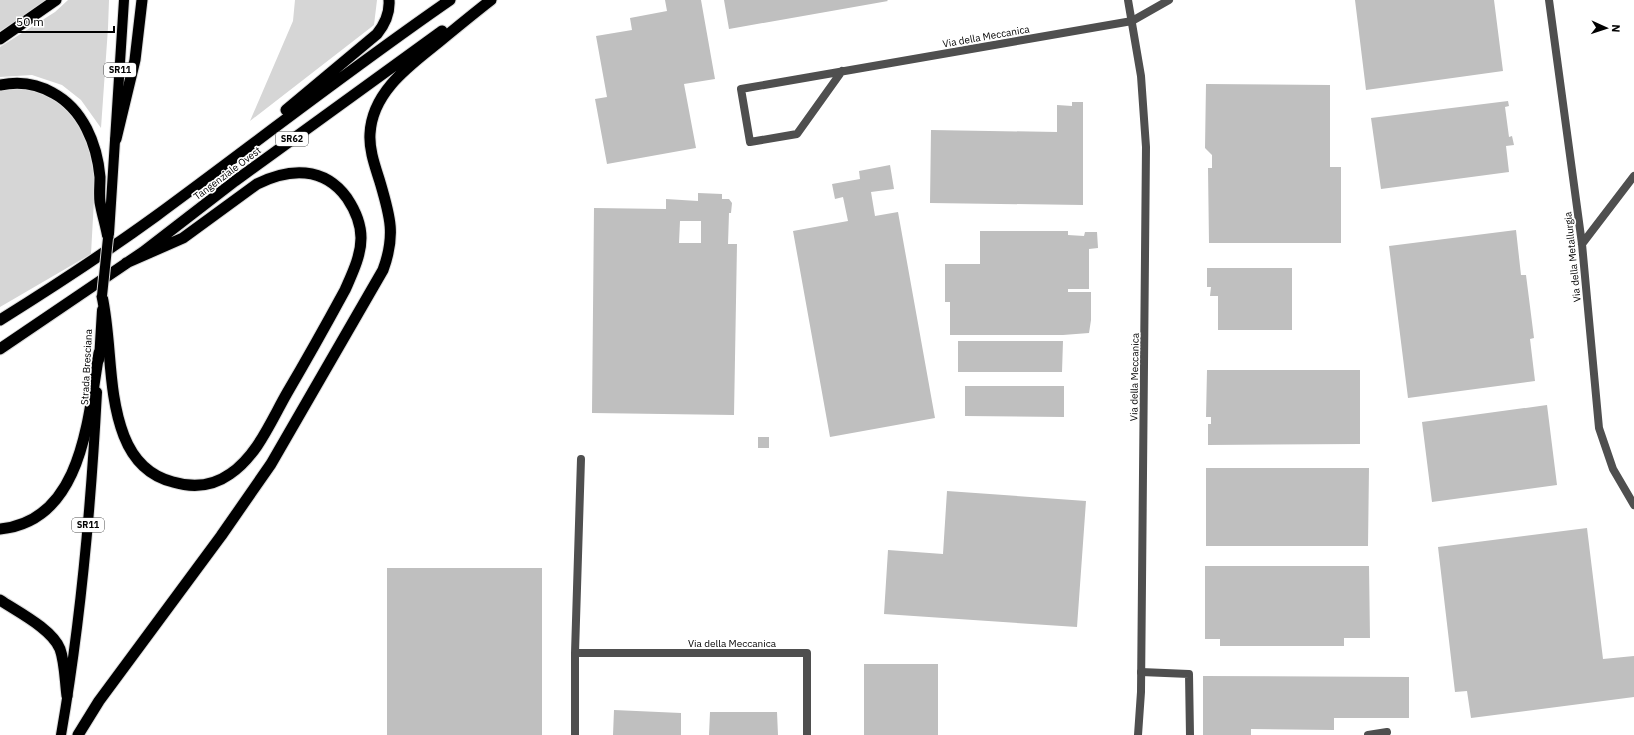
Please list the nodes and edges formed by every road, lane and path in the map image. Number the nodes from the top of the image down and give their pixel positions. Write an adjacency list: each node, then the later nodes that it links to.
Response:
1 (56, 0): 12 (highway)
2 (124, 0): 15 (main road, Strada Bresciana / SR11)
3 (142, 0): 15 (highway)
4 (389, 0): 17 (highway)
5 (450, 0): 17 (highway, Tangenziale Ovest / SR62)
6 (486, 0): 21 (highway, Tangenziale Ovest / SR62)
7 (491, 0): 38 (highway)
8 (1128, 0): 11 (street, Via della Meccanica)
9 (1169, 0): 11 (street)
10 (1549, 0): 19 (street, Via della Metallurgia)
11 (1132, 20): 13 (street, Via della Meccanica); 34 (street, Via della Meccanica)
12 (0, 39)
13 (842, 72): 13 (street, Via della Meccanica)
14 (0, 85): 18 (highway)
15 (116, 139): 18 (main road, Strada Bresciana / SR11)
16 (1634, 176): 19 (street)
17 (155, 217): 20 (highway, Tangenziale Ovest / SR62)
18 (108, 238): 22 (main road, Strada Bresciana / SR11, bridge)
19 (1582, 244): 30 (street, Via della Metallurgia)
20 (89, 262): 23 (highway); 25 (highway, Tangenziale Ovest / SR62)
21 (126, 263): 22 (highway); 24 (highway, Tangenziale Ovest / SR62)
22 (102, 296): 27 (main road, Strada Bresciana / SR11)
23 (0, 315)
24 (46, 317): 26 (highway, Tangenziale Ovest / SR62); 28 (highway)
25 (0, 320)
26 (0, 349)
27 (99, 353): 31 (highway); 35 (main road, Strada Bresciana / SR11)
28 (0, 354)
29 (581, 459): 33 (street)
30 (1634, 504)
31 (0, 529)
32 (0, 600): 35 (highway)
33 (575, 653): 39 (street); 40 (street, Via della Meccanica)
34 (1141, 672): 41 (street, Via della Meccanica); 42 (street)
35 (67, 696): 37 (main road, Strada Bresciana / SR11)
36 (1387, 732): 43 (street)
37 (61, 735)
38 (78, 735)
39 (575, 735)
40 (807, 735)
41 (1138, 735)
42 (1190, 735)
43 (1368, 735)

